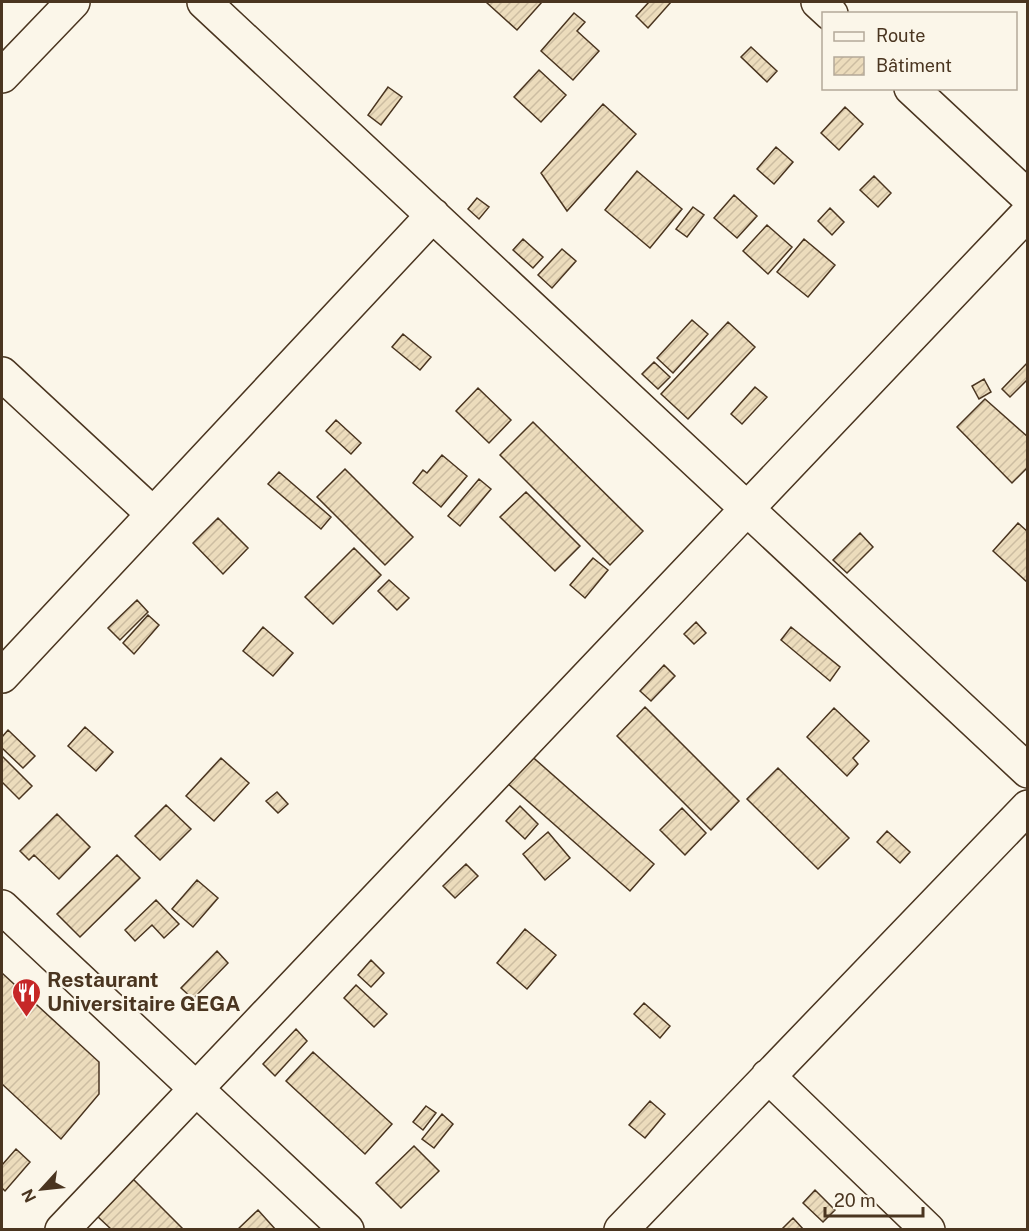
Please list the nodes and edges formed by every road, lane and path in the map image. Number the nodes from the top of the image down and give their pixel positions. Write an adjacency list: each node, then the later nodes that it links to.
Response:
1 (73, 2): 3 (street)
2 (204, 2): 7 (street)
3 (2, 76)
4 (913, 90): 5 (street)
5 (1028, 197)
6 (1028, 213): 9 (street)
7 (433, 215): 9 (street); 10 (street)
8 (2, 374): 10 (street)
9 (747, 509): 12 (street); 16 (street)
10 (153, 514): 11 (street)
11 (2, 676)
12 (1028, 771)
13 (1028, 807): 15 (street)
14 (2, 908): 16 (street)
15 (768, 1076): 19 (street); 20 (street)
16 (195, 1089): 17 (street); 18 (street)
17 (63, 1230)
18 (347, 1230)
19 (621, 1230)
20 (928, 1230)

